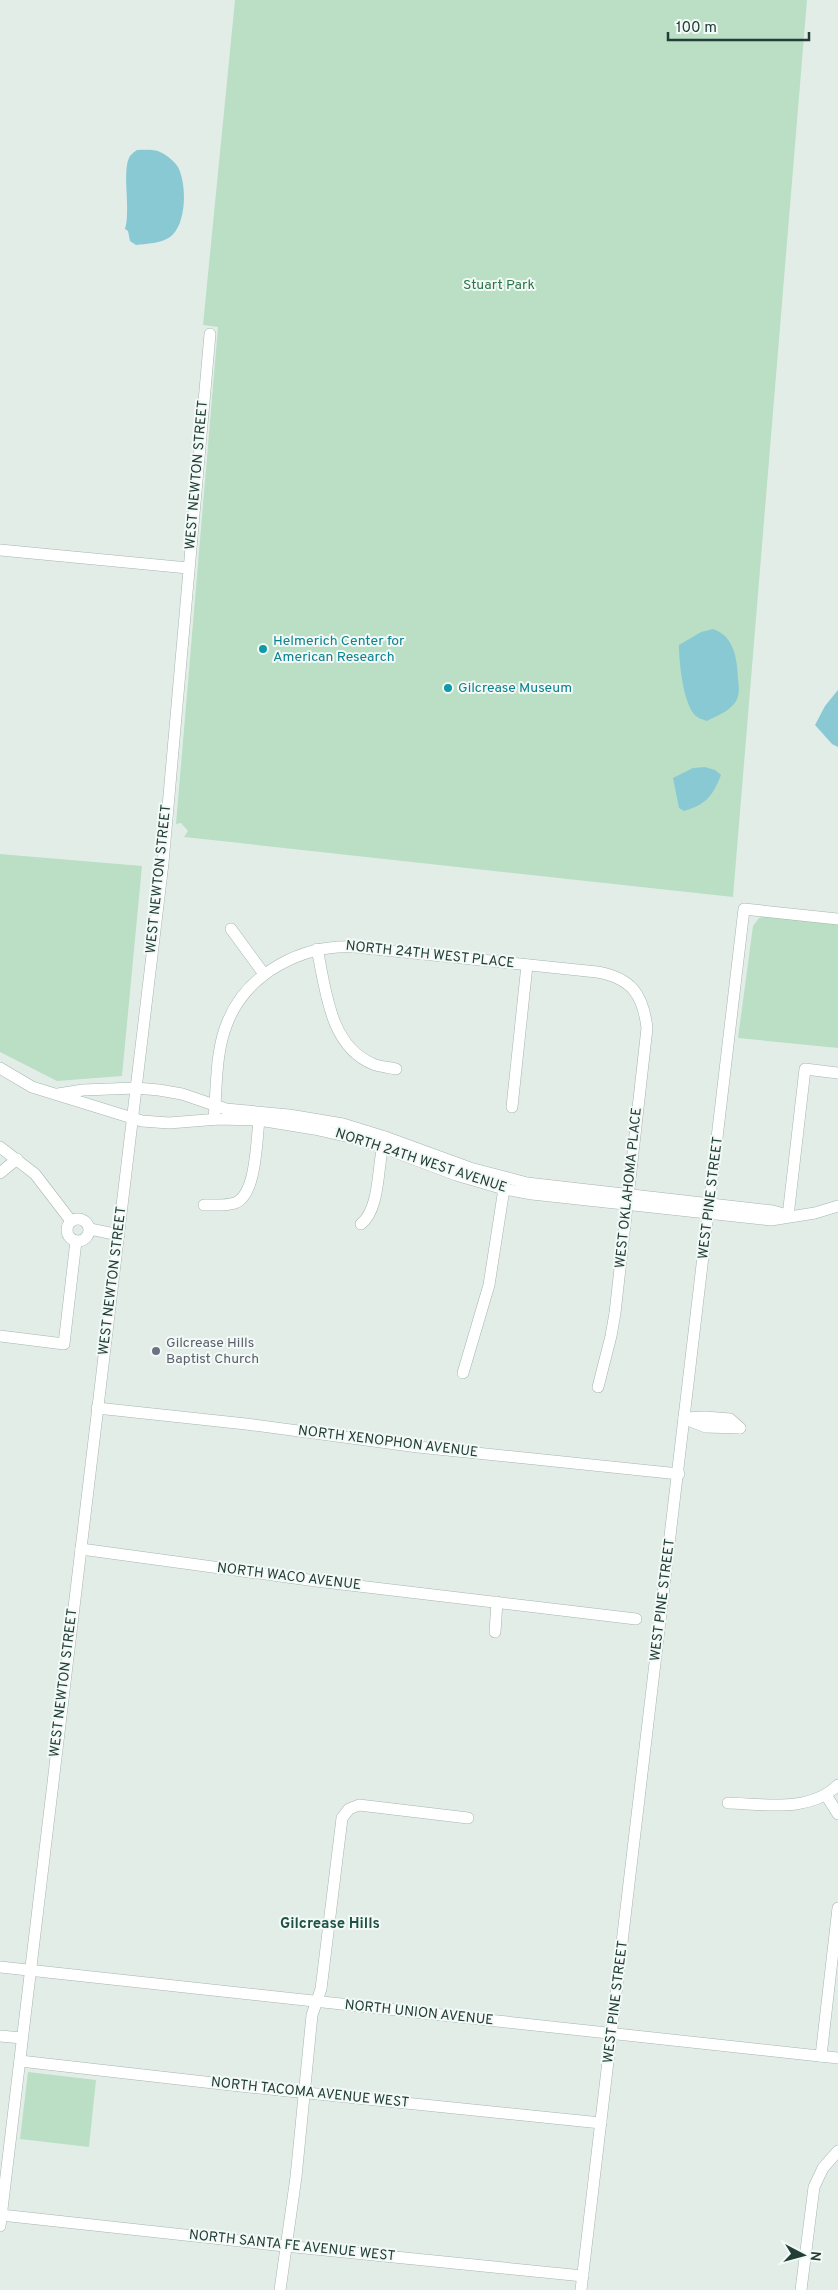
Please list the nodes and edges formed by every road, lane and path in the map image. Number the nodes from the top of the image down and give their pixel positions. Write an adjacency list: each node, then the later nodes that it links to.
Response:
1 (210, 334): 3 (street, WEST NEWTON STREET)
2 (0, 550): 3 (street)
3 (188, 568): 13 (street, WEST NEWTON STREET)
4 (838, 919): 28 (street, WEST PINE STREET)
5 (231, 929): 8 (street)
6 (317, 949): 7 (street, NORTH 24TH WEST PLACE); 8 (street, NORTH 24TH WEST PLACE); 11 (street)
7 (527, 966): 9 (street, NORTH 24TH WEST PLACE); 16 (street)
8 (264, 974): 15 (street, NORTH 24TH WEST PLACE)
9 (635, 990): 25 (street, WEST OKLAHOMA PLACE)
10 (0, 1068): 14 (street, NORTH 24TH WEST AVENUE)
11 (396, 1069)
12 (838, 1073): 29 (street)
13 (136, 1088): 14 (street, NORTH 24TH WEST AVENUE); 15 (street, NORTH 24TH WEST AVENUE); 18 (street, WEST NEWTON STREET)
14 (57, 1094): 18 (street, NORTH 24TH WEST AVENUE)
15 (215, 1106): 17 (street, NORTH 24TH WEST AVENUE); 19 (street, NORTH 24TH WEST PLACE)
16 (512, 1107)
17 (260, 1116): 19 (street, NORTH 24TH WEST AVENUE); 20 (street, NORTH 24TH WEST AVENUE); 26 (street)
18 (132, 1118): 19 (street, NORTH 24TH WEST AVENUE); 33 (street, WEST NEWTON STREET)
19 (214, 1119)
20 (384, 1142): 24 (street, NORTH 24TH WEST AVENUE); 31 (street)
21 (0, 1147): 22 (street)
22 (17, 1159): 23 (street); 30 (street)
23 (0, 1173)
24 (505, 1184): 25 (street, NORTH 24TH WEST AVENUE); 36 (street)
25 (628, 1200): 28 (street, NORTH 24TH WEST AVENUE); 37 (street, WEST OKLAHOMA PLACE)
26 (204, 1205)
27 (838, 1206): 29 (street, NORTH 24TH WEST AVENUE)
28 (709, 1209): 29 (street, NORTH 24TH WEST AVENUE); 39 (street, WEST PINE STREET)
29 (788, 1216)
30 (72, 1221): 32 (street); 34 (street)
31 (361, 1224)
32 (90, 1229): 33 (street); 34 (street)
33 (119, 1235): 38 (street, WEST NEWTON STREET)
34 (76, 1241): 35 (street)
35 (0, 1336)
36 (463, 1373)
37 (598, 1387)
38 (97, 1408): 39 (street, NORTH XENOPHON AVENUE); 40 (street, WEST NEWTON STREET)
39 (678, 1474): 53 (street, WEST PINE STREET)
40 (81, 1548): 41 (street, NORTH WACO AVENUE); 51 (street, WEST NEWTON STREET)
41 (498, 1602): 42 (street, NORTH WACO AVENUE); 43 (street)
42 (636, 1619)
43 (495, 1632)
44 (838, 1785): 45 (street)
45 (826, 1795): 46 (street); 47 (street)
46 (728, 1803)
47 (838, 1814)
48 (468, 1818): 52 (street)
49 (838, 1908): 56 (street)
50 (0, 1967): 51 (street, NORTH UNION AVENUE)
51 (30, 1971): 52 (street, NORTH UNION AVENUE); 55 (street, WEST NEWTON STREET)
52 (317, 2003): 53 (street, NORTH UNION AVENUE); 59 (street)
53 (612, 2033): 56 (street, NORTH UNION AVENUE); 60 (street, WEST PINE STREET)
54 (0, 2036): 55 (street)
55 (22, 2038): 58 (street, WEST NEWTON STREET)
56 (820, 2056): 57 (street, NORTH UNION AVENUE)
57 (838, 2058)
58 (20, 2061): 59 (street, NORTH TACOMA AVENUE WEST); 62 (street, WEST NEWTON STREET)
59 (305, 2092): 60 (street, NORTH TACOMA AVENUE WEST); 64 (street)
60 (601, 2123): 65 (street, WEST PINE STREET)
61 (838, 2152): 68 (street)
62 (4, 2163): 63 (street, WEST NEWTON STREET)
63 (1, 2220): 64 (street, NORTH SANTA FE AVENUE WEST)
64 (285, 2246): 65 (street, NORTH SANTA FE AVENUE WEST); 66 (street)
65 (583, 2276): 67 (street, WEST PINE STREET)
66 (280, 2290)
67 (581, 2290)
68 (801, 2290)

